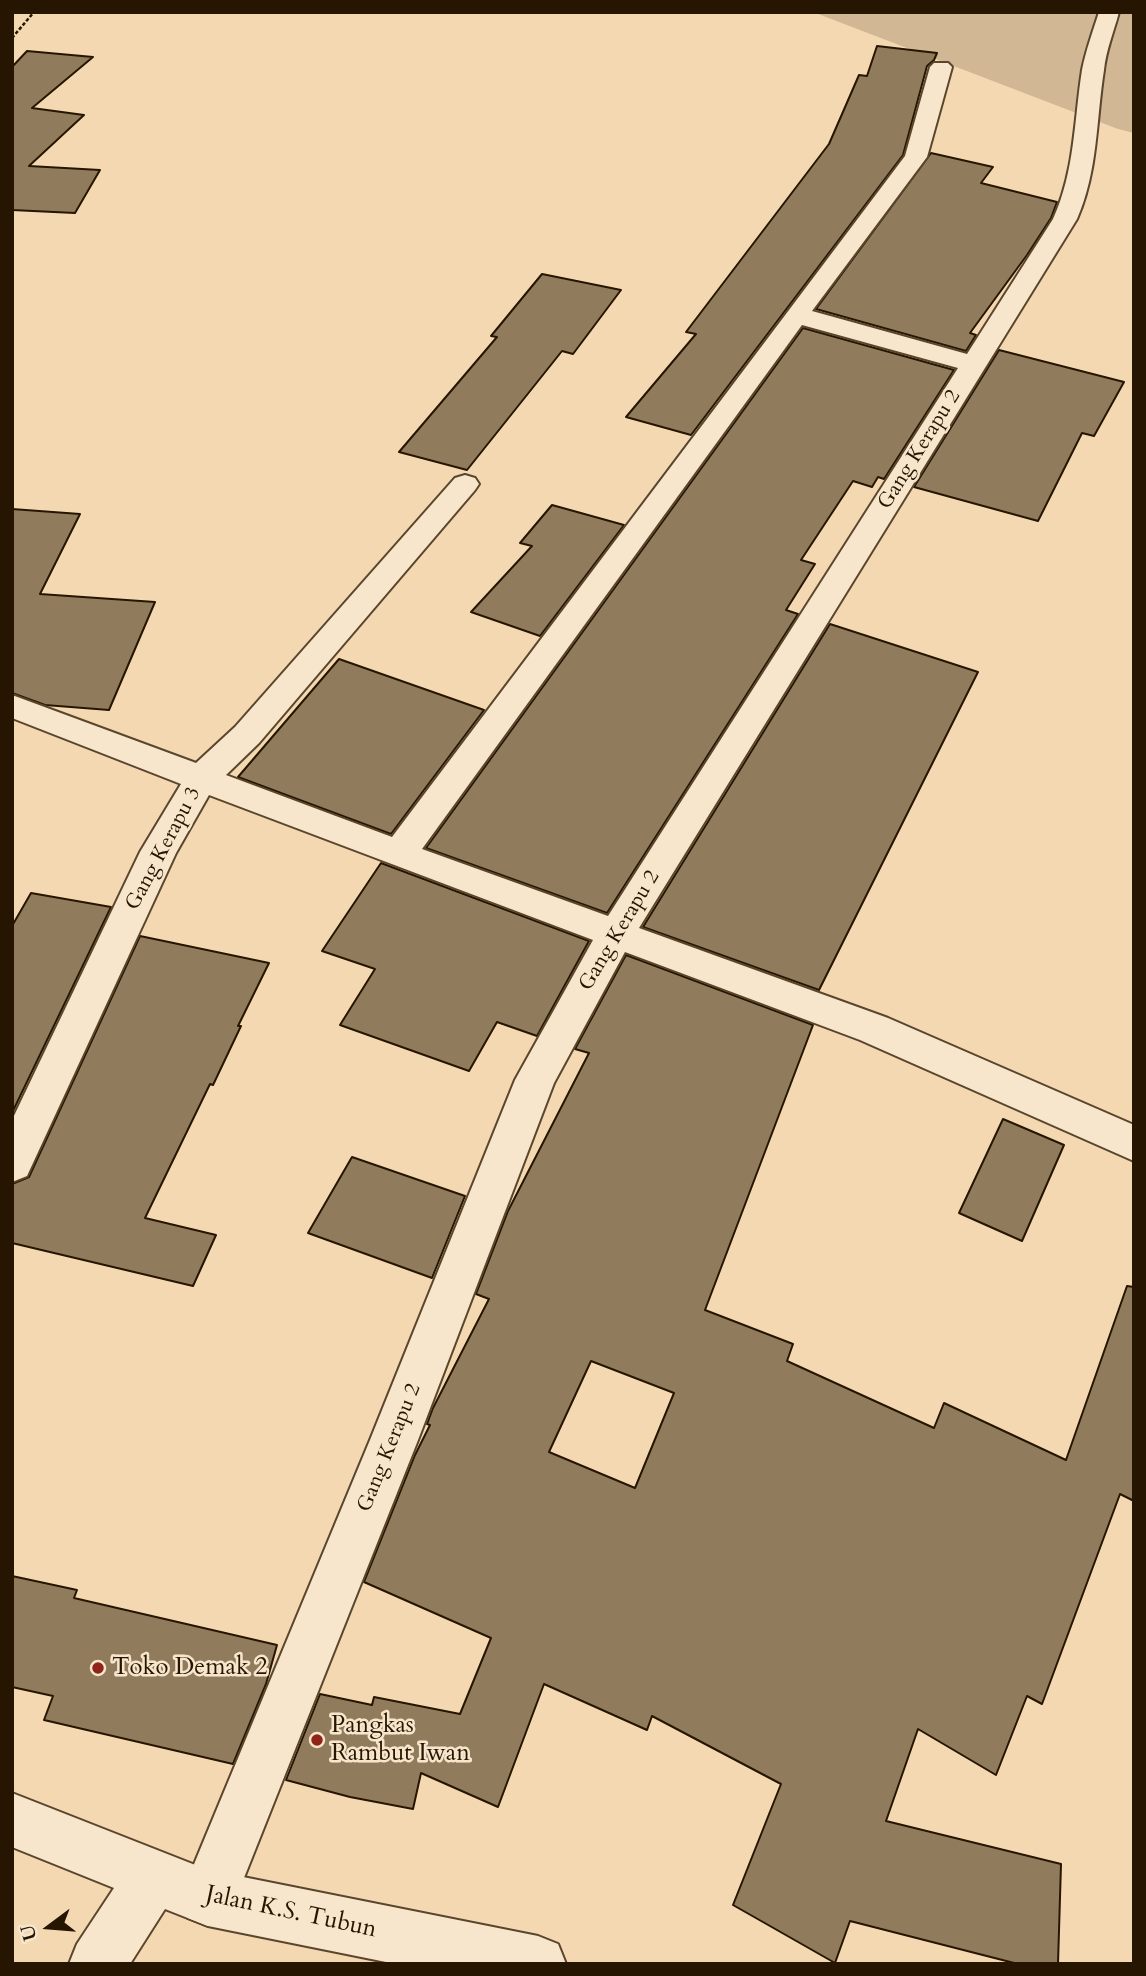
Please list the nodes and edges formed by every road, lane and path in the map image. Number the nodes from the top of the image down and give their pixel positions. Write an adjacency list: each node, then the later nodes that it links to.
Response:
1 (34, 12): 3 (path)
2 (1109, 12): 6 (street, Gang Kerapu 2)
3 (12, 38)
4 (941, 67): 5 (street)
5 (796, 316): 6 (street); 10 (street)
6 (974, 364): 11 (street, Gang Kerapu 2)
7 (465, 484): 9 (street, Gang Kerapu 3)
8 (12, 706): 9 (street)
9 (201, 779): 10 (street); 13 (street, Gang Kerapu 3)
10 (399, 855): 11 (street)
11 (617, 932): 12 (street); 16 (street, Gang Kerapu 2)
12 (1134, 1144)
13 (12, 1164)
14 (12, 1820): 15 (street, Jalan K.S. Tubun)
15 (155, 1875): 16 (street, Jalan K.S. Tubun); 17 (street)
16 (208, 1898): 18 (street, Jalan K.S. Tubun)
17 (97, 1964)
18 (538, 1964)

